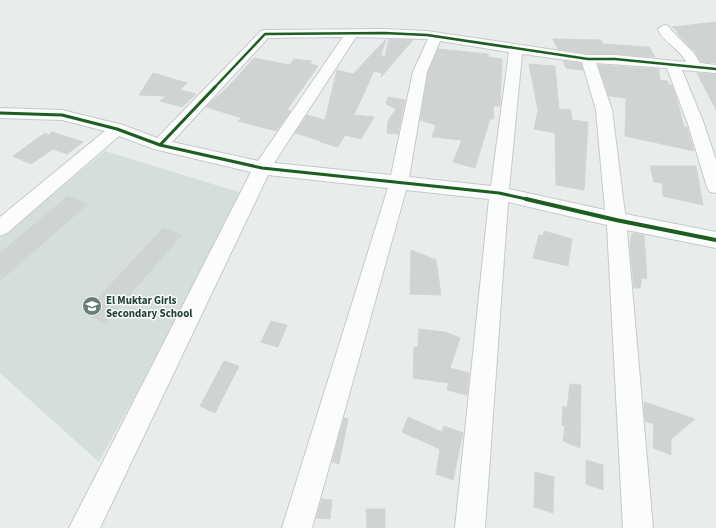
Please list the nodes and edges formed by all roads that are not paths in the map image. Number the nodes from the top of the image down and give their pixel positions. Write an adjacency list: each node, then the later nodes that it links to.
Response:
1 (664, 30): 7 (street)
2 (352, 33): 3 (street); 11 (street); 12 (street)
3 (436, 36): 4 (street); 13 (street)
4 (516, 49): 5 (street); 15 (street)
5 (588, 58): 6 (street); 16 (street)
6 (673, 65): 7 (street); 14 (street)
7 (695, 67): 8 (street)
8 (716, 70)
9 (0, 113): 10 (street)
10 (117, 129): 11 (street); 17 (street)
11 (160, 145): 12 (street)
12 (262, 168): 13 (street); 19 (street)
13 (399, 182): 15 (street); 20 (street)
14 (716, 186)
15 (499, 193): 16 (street); 21 (street)
16 (616, 220): 18 (street); 22 (street)
17 (0, 228)
18 (716, 240)
19 (84, 528)
20 (297, 528)
21 (470, 528)
22 (638, 528)

